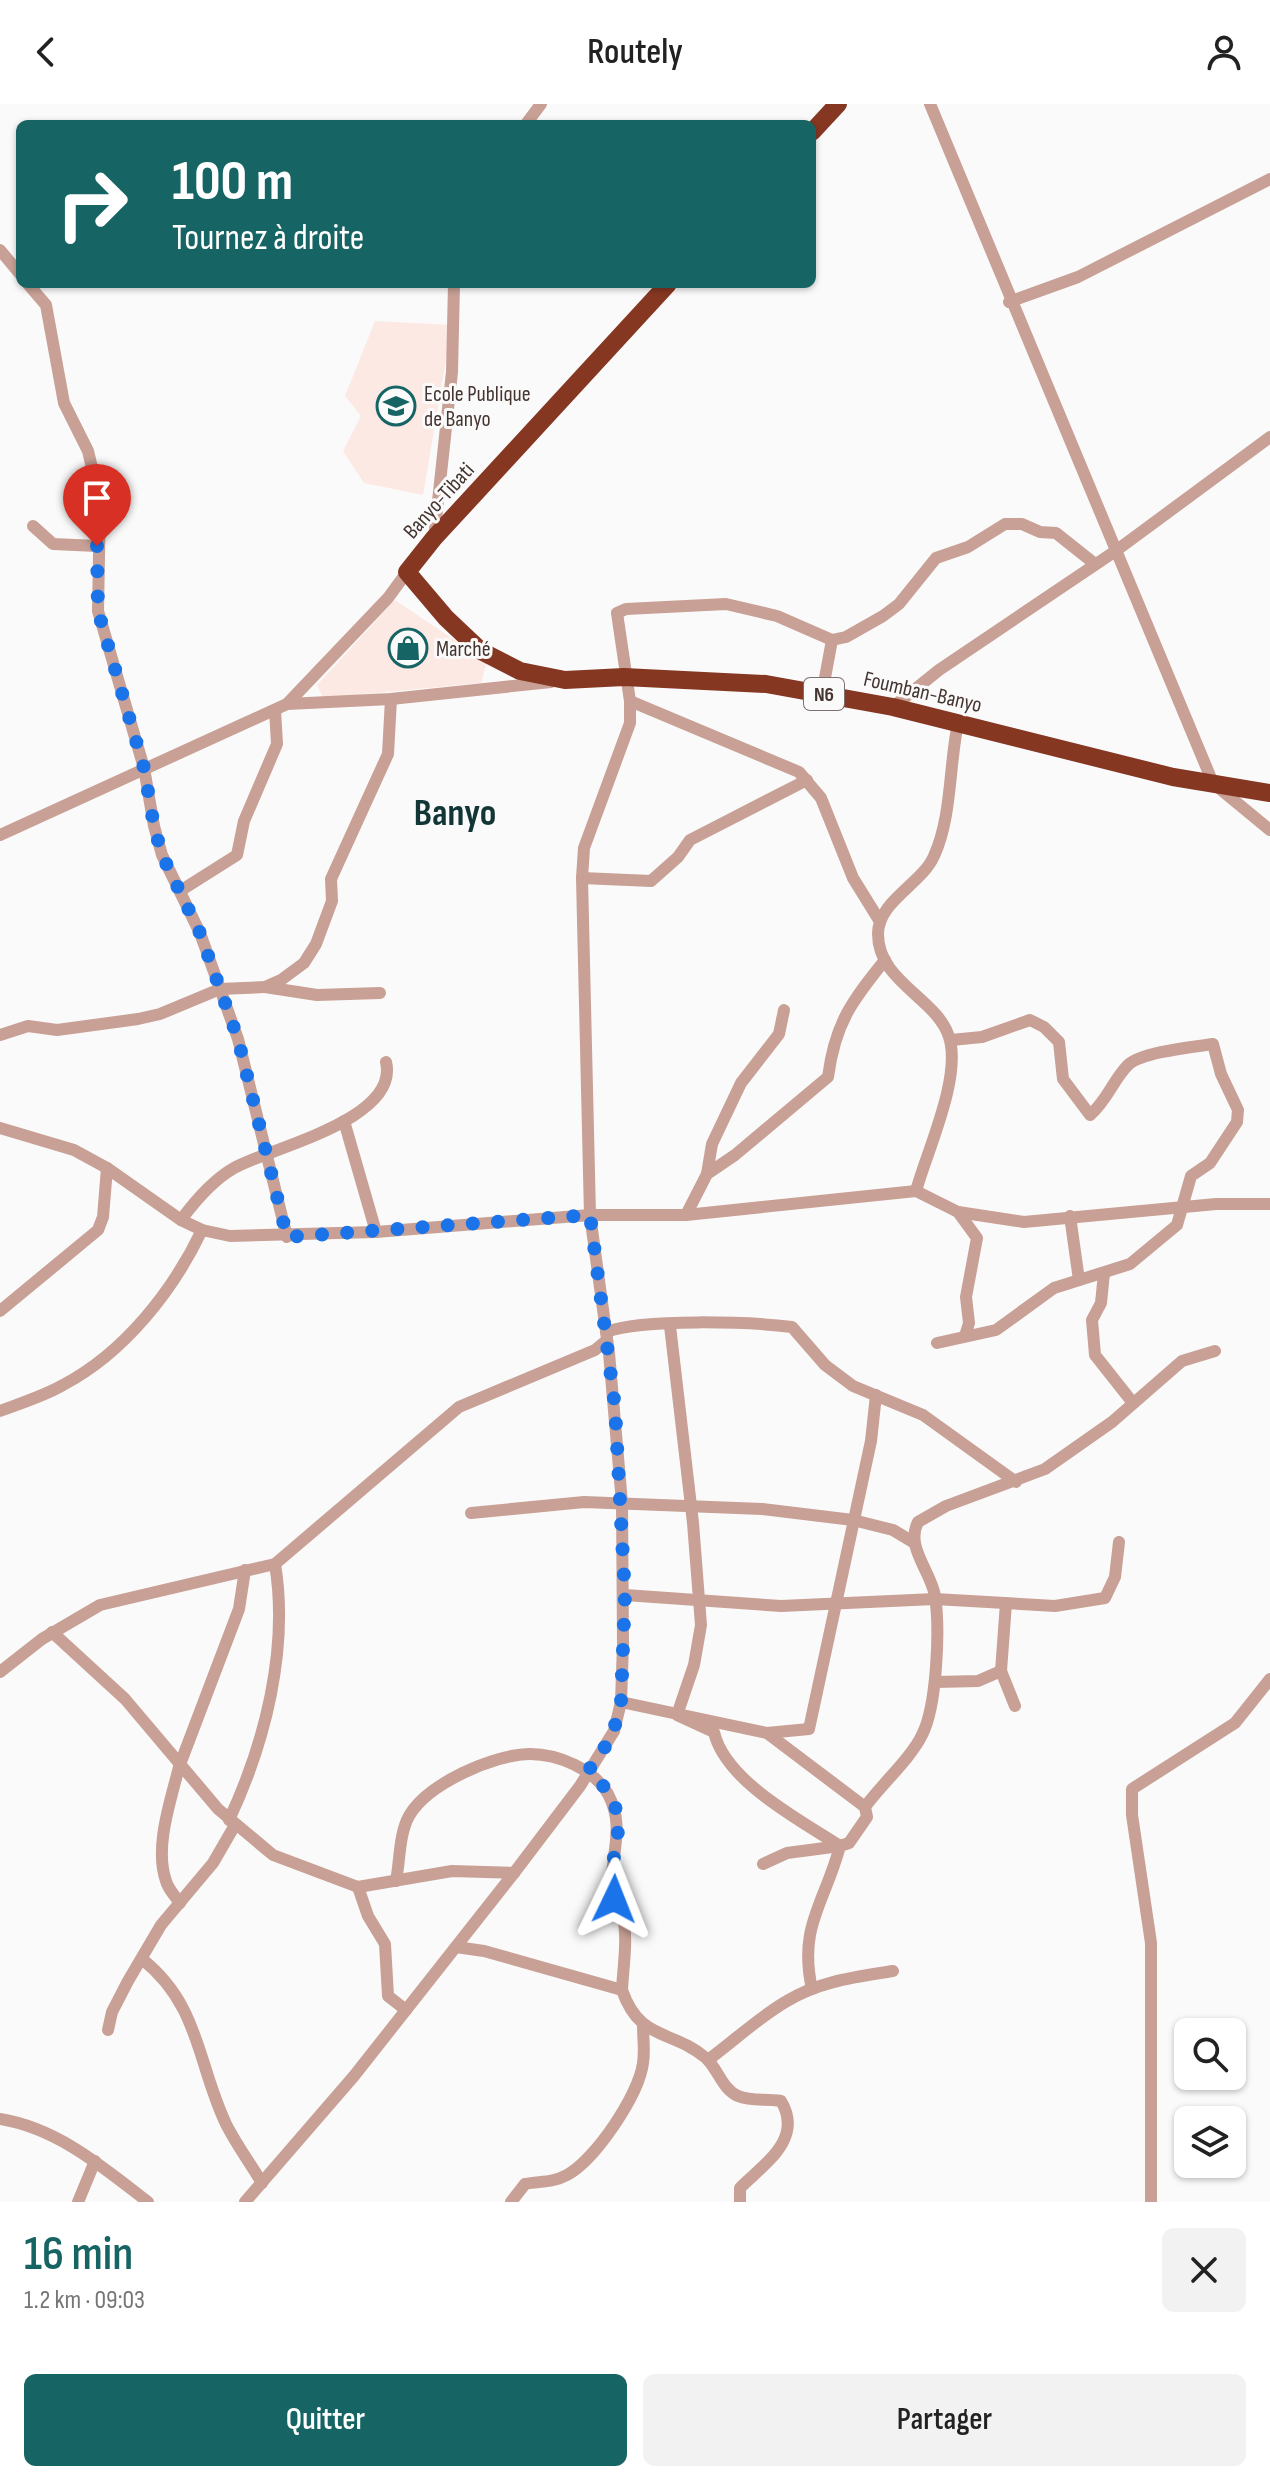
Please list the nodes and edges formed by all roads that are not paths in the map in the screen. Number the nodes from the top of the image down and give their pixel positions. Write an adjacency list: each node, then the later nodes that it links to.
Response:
1 (838, 104): 3 (highway)
2 (930, 104): 10 (street)
3 (816, 128)
4 (1270, 179): 10 (street)
5 (0, 250): 6 (street)
6 (16, 269)
7 (31, 288): 14 (street)
8 (454, 288): 13 (street)
9 (664, 288): 13 (highway, Banyo-Tibati)
10 (1009, 302): 15 (street)
11 (1270, 437): 15 (street)
12 (33, 526): 14 (street)
13 (434, 538): 17 (highway, Banyo-Tibati)
14 (97, 546): 27 (street)
15 (1117, 550): 16 (street); 29 (street)
16 (1095, 564): 18 (street); 25 (street)
17 (407, 572): 20 (highway, Foumban-Banyo / N6); 24 (street)
18 (832, 640): 19 (street); 21 (street)
19 (624, 677): 20 (highway, Foumban-Banyo / N6); 21 (highway, Foumban-Banyo / N6); 23 (street)
20 (565, 680): 22 (street)
21 (822, 694): 25 (highway, Foumban-Banyo / N6)
22 (391, 699): 24 (street); 37 (street)
23 (630, 701): 28 (street); 33 (street)
24 (281, 707): 27 (street); 34 (street)
25 (893, 707): 26 (highway, Foumban-Banyo / N6)
26 (958, 723): 29 (highway, Foumban-Banyo / N6); 35 (street)
27 (144, 768): 32 (street); 34 (street)
28 (807, 780): 33 (street); 35 (street)
29 (1213, 783): 30 (highway, Foumban-Banyo / N6); 31 (street)
30 (1270, 793)
31 (1270, 830)
32 (0, 835)
33 (582, 878): 53 (street)
34 (180, 891): 38 (street)
35 (879, 920): 36 (street)
36 (885, 960): 42 (street); 48 (street)
37 (265, 987): 38 (street); 39 (street)
38 (220, 989): 41 (street); 46 (street)
39 (380, 993)
40 (784, 1010): 48 (street)
41 (0, 1035)
42 (951, 1040): 49 (street); 51 (street)
43 (386, 1062): 44 (street)
44 (344, 1121): 46 (street); 58 (street)
45 (0, 1128): 47 (street)
46 (268, 1152): 56 (street); 59 (street)
47 (107, 1168): 56 (street); 62 (street)
48 (707, 1174): 54 (street)
49 (916, 1191): 52 (street); 54 (street)
50 (1270, 1204): 51 (street)
51 (1183, 1207): 55 (street); 60 (street)
52 (958, 1212): 55 (street); 65 (street)
53 (590, 1215): 54 (street); 58 (street); 64 (street)
54 (686, 1215)
55 (1070, 1216): 61 (street)
56 (181, 1220): 57 (street)
57 (202, 1230): 59 (street); 70 (street)
58 (376, 1232): 59 (street)
59 (287, 1237)
60 (1104, 1273): 61 (street); 69 (street)
61 (1079, 1280): 65 (street)
62 (0, 1311)
63 (670, 1326): 64 (street); 68 (street); 73 (street)
64 (606, 1336): 72 (street); 78 (street)
65 (965, 1336): 66 (street)
66 (937, 1343)
67 (1215, 1351): 69 (street)
68 (876, 1395): 71 (street); 75 (street)
69 (1133, 1403): 71 (street)
70 (0, 1411)
71 (1016, 1482): 76 (street)
72 (622, 1503): 73 (street); 74 (street); 80 (street)
73 (691, 1506): 75 (street); 81 (street)
74 (471, 1513)
75 (853, 1520): 76 (street); 84 (street)
76 (913, 1542): 82 (street)
77 (1119, 1542): 83 (street)
78 (275, 1564): 79 (street); 97 (street)
79 (245, 1570): 85 (street); 94 (street)
80 (625, 1595): 81 (street); 90 (street)
81 (699, 1599): 84 (street); 92 (street)
82 (935, 1599): 83 (street); 84 (street); 89 (street)
83 (1006, 1603): 86 (street)
84 (834, 1604): 93 (street)
85 (52, 1632): 87 (street); 94 (street)
86 (1001, 1671): 89 (street); 91 (street)
87 (0, 1672)
88 (1270, 1679): 121 (street)
89 (936, 1682): 96 (street)
90 (621, 1702): 92 (street); 95 (street)
91 (1015, 1706)
92 (677, 1715): 93 (street); 98 (street)
93 (767, 1733): 96 (street)
94 (179, 1767): 97 (street); 103 (street)
95 (588, 1771): 100 (street); 101 (street); 108 (street)
96 (865, 1807): 98 (street)
97 (232, 1823): 102 (street); 103 (street)
98 (840, 1846): 99 (street); 107 (street)
99 (763, 1864)
100 (514, 1873): 101 (street); 104 (street)
101 (396, 1881): 102 (street)
102 (358, 1887): 109 (street)
103 (180, 1903): 105 (street)
104 (456, 1947): 108 (street); 109 (street)
105 (142, 1959): 111 (street); 115 (street)
106 (893, 1971): 107 (street)
107 (812, 1989): 112 (street)
108 (622, 1990): 110 (street)
109 (406, 2010): 115 (street)
110 (643, 2026): 112 (street); 119 (street)
111 (108, 2030)
112 (708, 2060): 120 (street)
113 (0, 2119): 114 (street)
114 (95, 2161): 116 (street); 117 (street)
115 (262, 2183): 118 (street)
116 (78, 2202)
117 (148, 2202)
118 (245, 2202)
119 (511, 2202)
120 (740, 2202)
121 (1151, 2202)

